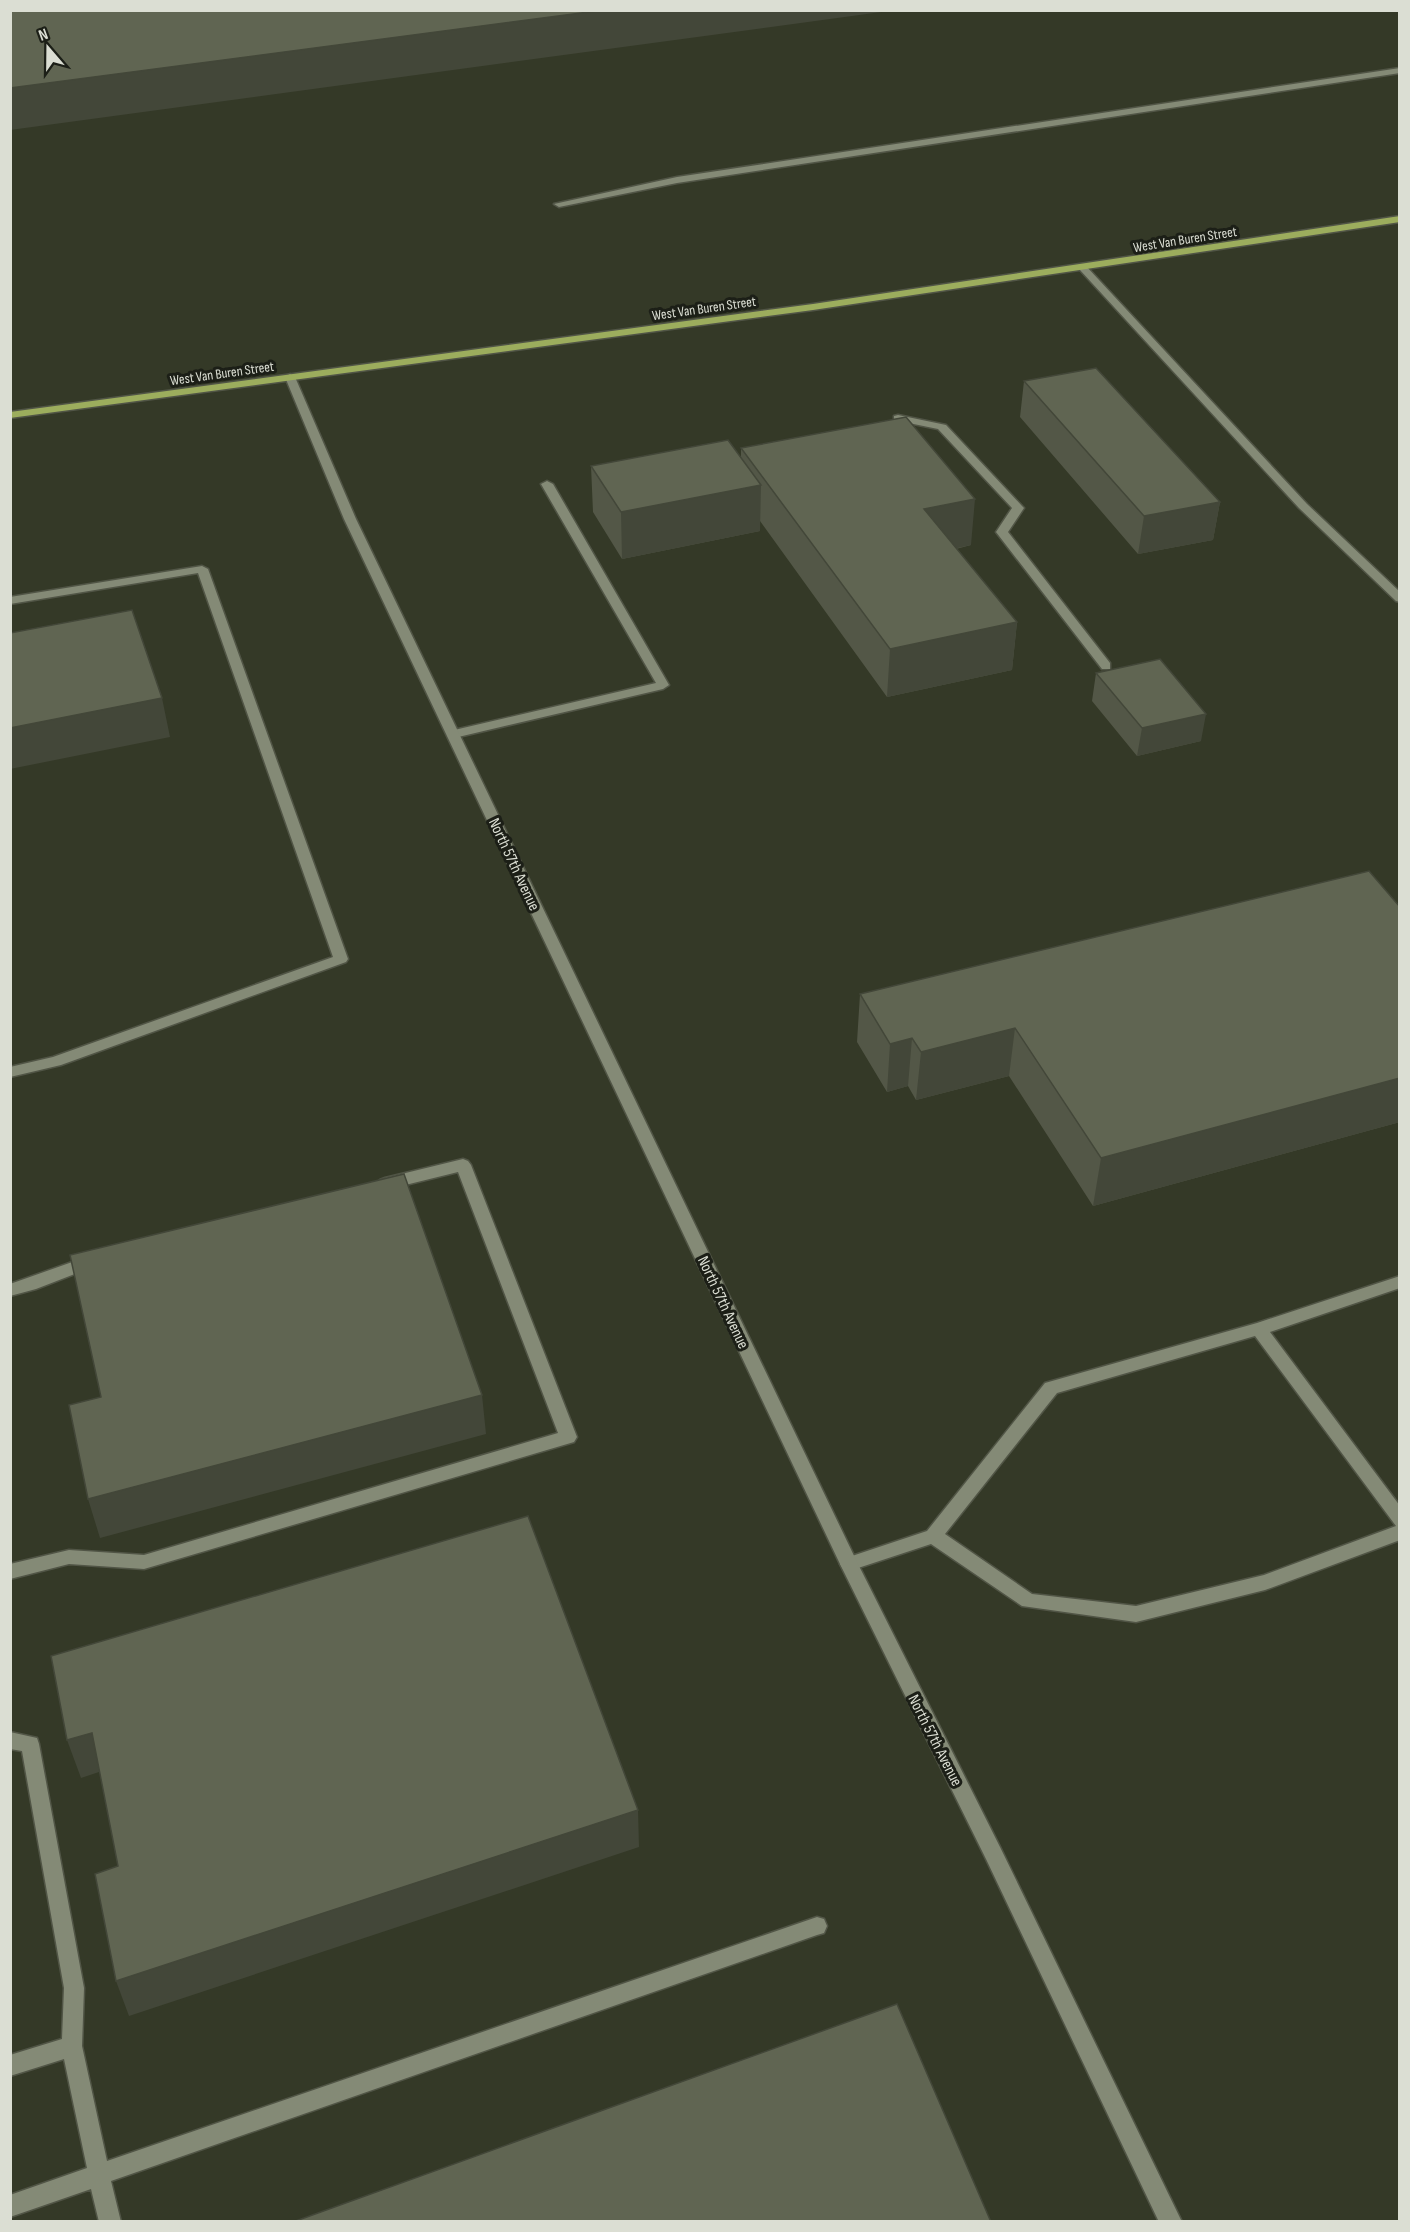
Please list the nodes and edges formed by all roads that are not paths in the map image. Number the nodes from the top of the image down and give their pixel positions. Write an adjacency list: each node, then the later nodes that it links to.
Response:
1 (1400, 70): 2 (street)
2 (559, 204)
3 (1400, 219): 4 (main road, West Van Buren Street)
4 (1083, 268): 5 (main road, West Van Buren Street); 9 (street)
5 (290, 377): 6 (main road, West Van Buren Street); 12 (street, North 57th Avenue)
6 (10, 415)
7 (898, 418): 11 (street)
8 (547, 484): 12 (street)
9 (1400, 599)
10 (10, 601): 13 (street)
11 (1106, 666)
12 (454, 734): 22 (street, North 57th Avenue)
13 (10, 1072)
14 (370, 1188): 23 (street)
15 (103, 1257): 17 (street)
16 (1400, 1282): 18 (street)
17 (10, 1290)
18 (1259, 1329): 19 (street); 21 (street)
19 (1400, 1520)
20 (1400, 1532): 21 (street)
21 (933, 1536): 22 (street)
22 (849, 1564): 31 (street, North 57th Avenue)
23 (10, 1572)
24 (10, 1740): 26 (street)
25 (817, 1926): 28 (street)
26 (72, 2046): 27 (street); 28 (street)
27 (10, 2066)
28 (99, 2175): 29 (street); 30 (street)
29 (10, 2206)
30 (110, 2222)
31 (1170, 2222)

